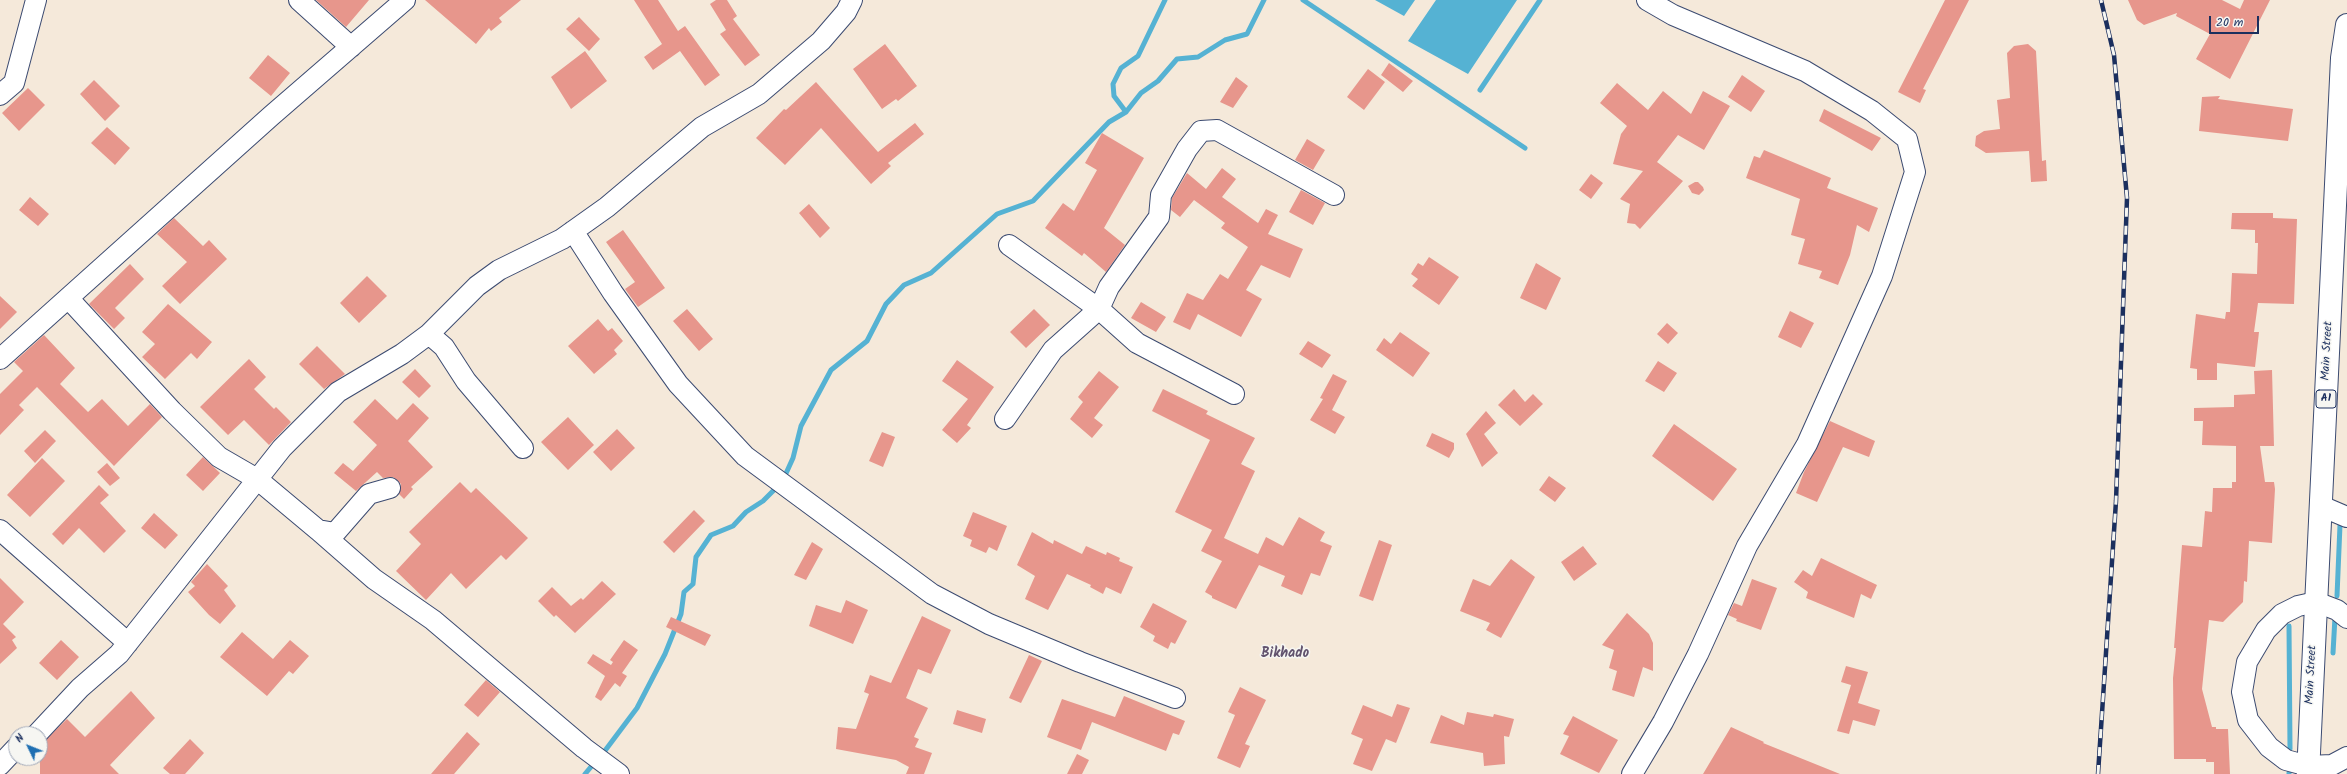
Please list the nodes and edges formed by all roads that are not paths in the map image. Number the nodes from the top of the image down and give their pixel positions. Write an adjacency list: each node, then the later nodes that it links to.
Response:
1 (36, 0): 8 (street)
2 (299, 0): 7 (street)
3 (405, 0): 7 (street)
4 (852, 0): 10 (street)
5 (1647, 0): 35 (street)
6 (2347, 25): 21 (main road, Main Street / A1)
7 (351, 47): 12 (street)
8 (0, 95)
9 (1334, 195): 13 (street)
10 (573, 231): 14 (street); 28 (street)
11 (1009, 245): 13 (street)
12 (69, 299): 15 (street); 19 (street)
13 (1099, 309): 16 (street); 17 (street)
14 (429, 334): 18 (street); 19 (street)
15 (0, 359)
16 (1234, 394)
17 (1005, 419)
18 (524, 448)
19 (257, 480): 24 (street); 27 (street)
20 (390, 488): 24 (street)
21 (2321, 506): 22 (street); 25 (main road, Main Street / A1)
22 (2347, 517)
23 (0, 530): 27 (street)
24 (318, 530): 33 (street)
25 (2316, 602): 26 (street); 34 (main road, Main Street / A1); 34 (street)
26 (2347, 618)
27 (128, 643): 29 (street)
28 (1175, 698)
29 (44, 726)
30 (8, 756): 32 (street)
31 (2347, 757): 34 (street)
32 (0, 765)
33 (613, 770)
34 (2308, 770)
35 (1632, 774)

